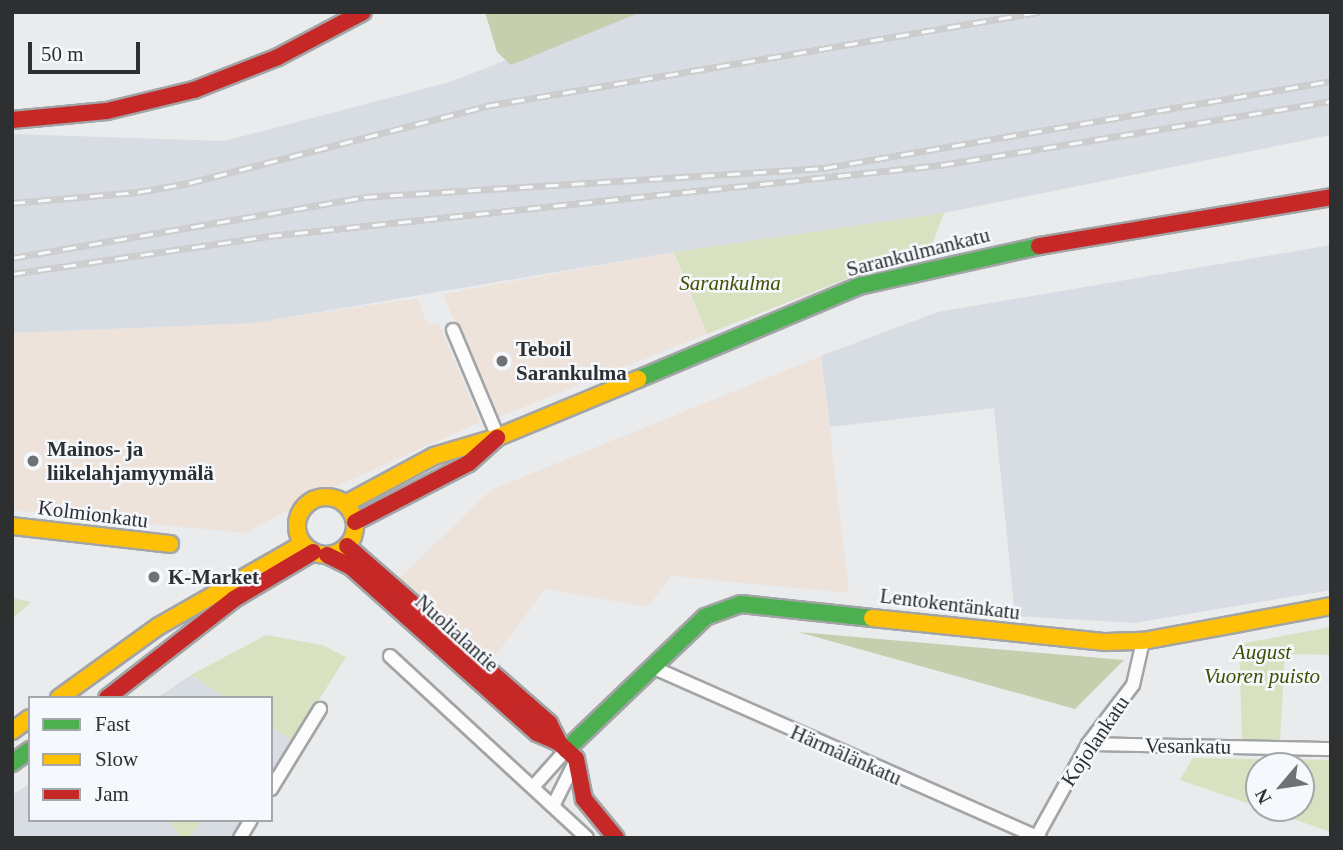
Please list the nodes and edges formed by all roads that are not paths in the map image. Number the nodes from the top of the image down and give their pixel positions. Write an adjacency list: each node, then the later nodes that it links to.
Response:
1 (363, 12): 2 (main road)
2 (12, 120)
3 (1331, 197): 5 (main road, Sarankulmankatu)
4 (453, 330): 5 (street)
5 (498, 437): 6 (main road, Sarankulmankatu); 7 (main road, Sarankulmankatu)
6 (345, 504): 7 (main road); 11 (main road)
7 (355, 522): 10 (main road)
8 (12, 526): 9 (main road, Kolmionkatu)
9 (170, 544)
10 (347, 546): 11 (main road); 24 (main road, Nuolialantie)
11 (314, 550): 16 (main road); 17 (main road); 24 (main road, Nuolialantie)
12 (1331, 606): 13 (main road, Lentokentänkatu)
13 (1143, 641): 15 (main road, Lentokentänkatu); 21 (street, Kojolankatu)
14 (390, 656): 27 (street)
15 (654, 668): 24 (main road, Lentokentänkatu); 30 (street, Härmälänkatu)
16 (62, 696)
17 (110, 696)
18 (320, 709): 26 (street)
19 (28, 719): 20 (main road)
20 (12, 731)
21 (1088, 744): 22 (street, Vesankatu); 30 (street, Kojolankatu)
22 (1331, 749)
23 (28, 751): 25 (main road)
24 (567, 751): 27 (street); 28 (street); 33 (main road, Nuolialantie)
25 (12, 763)
26 (273, 786)
27 (533, 788): 28 (street)
28 (553, 806): 32 (street)
29 (250, 822): 31 (street)
30 (1037, 837)
31 (240, 838)
32 (587, 838)
33 (616, 838)

